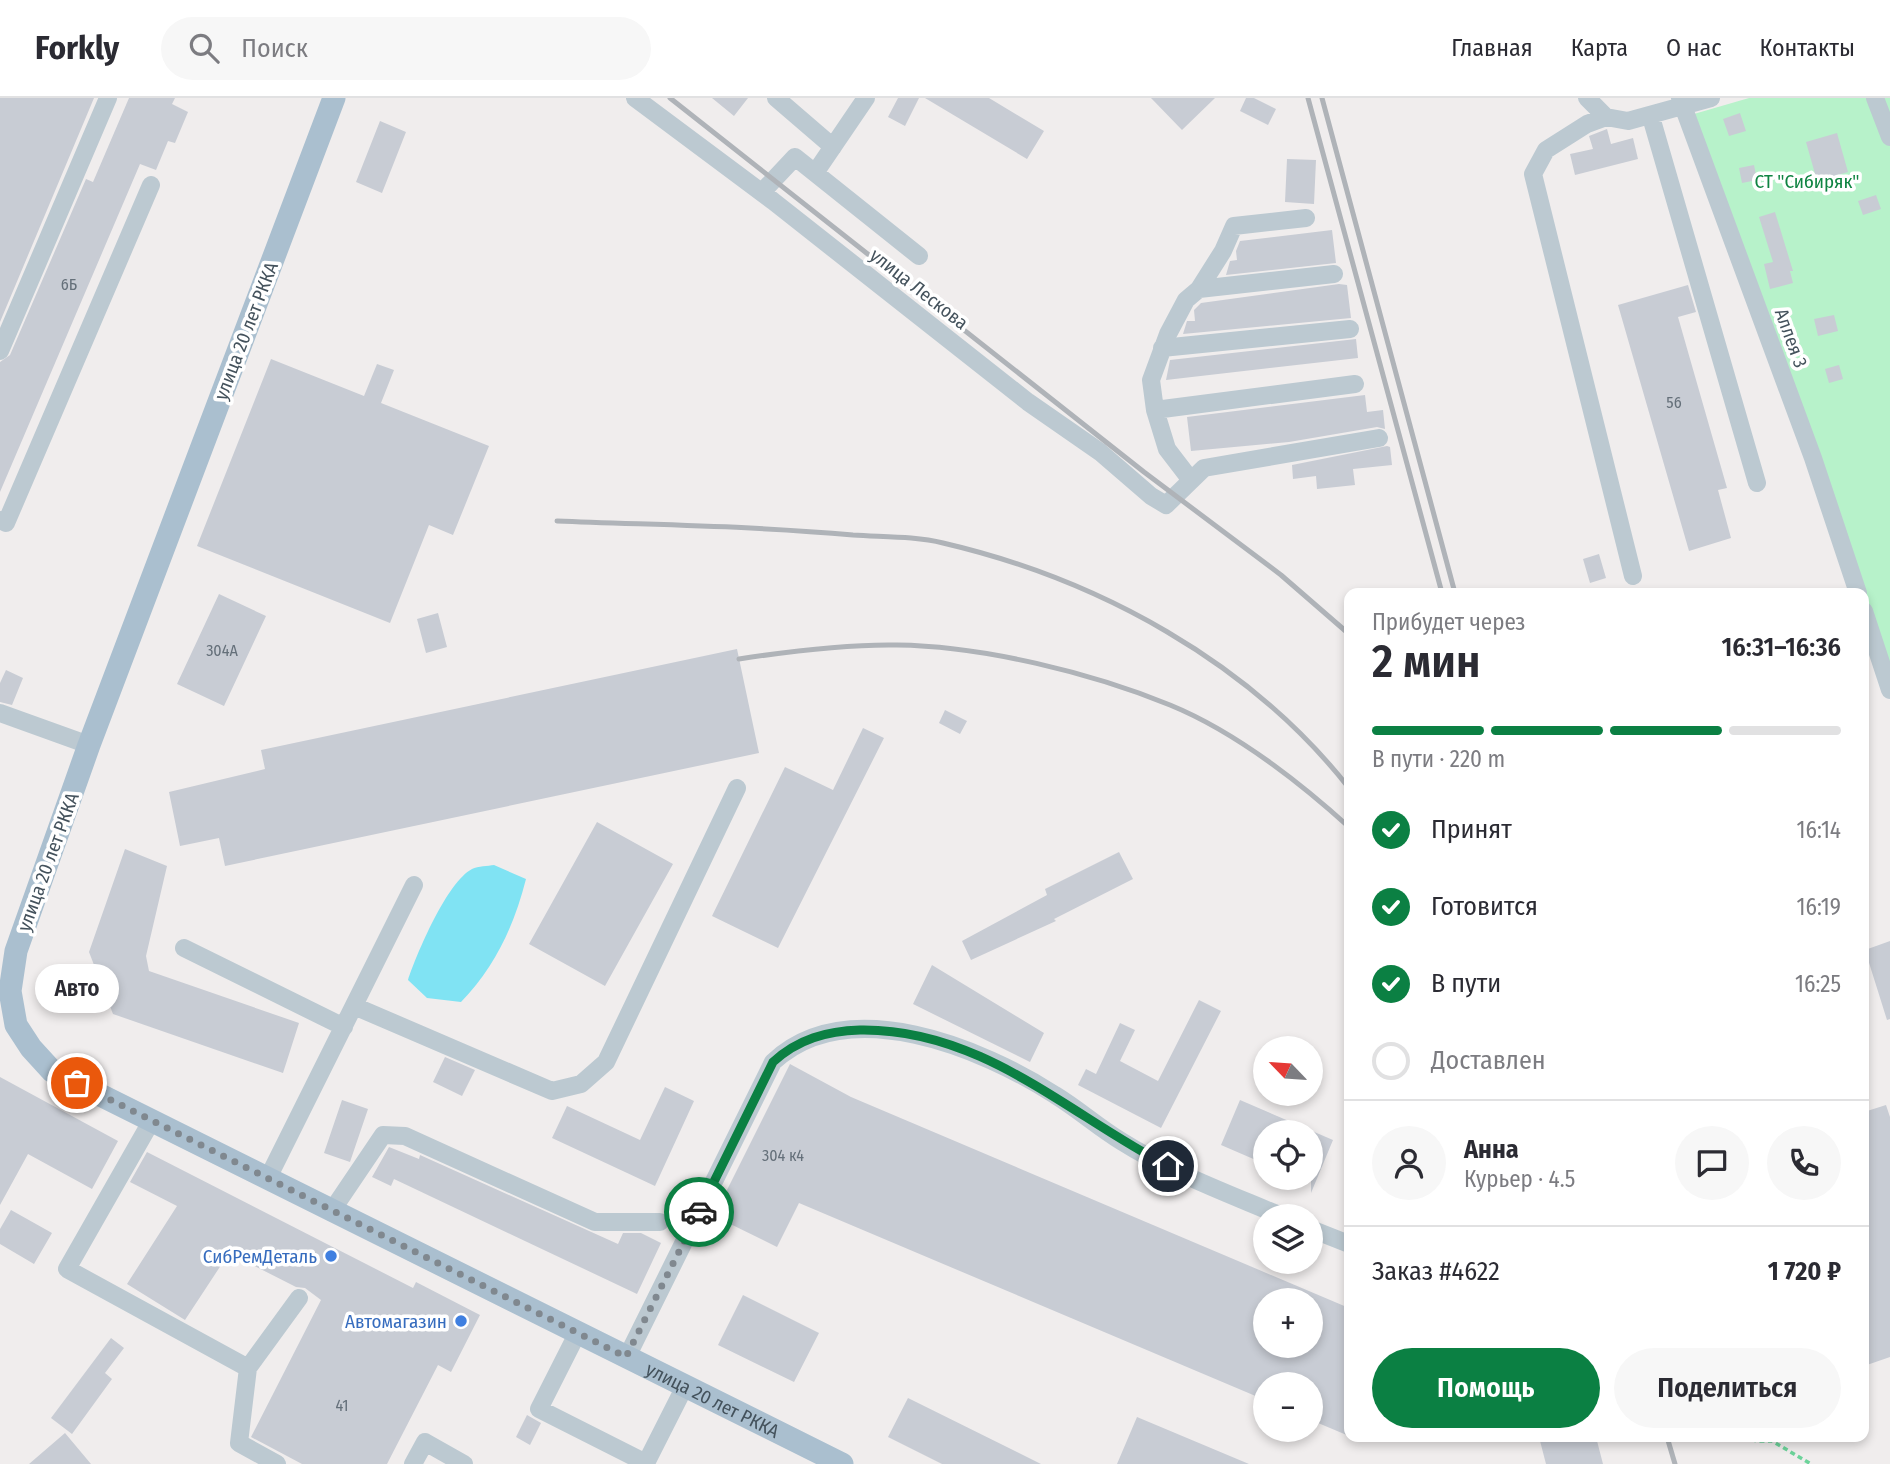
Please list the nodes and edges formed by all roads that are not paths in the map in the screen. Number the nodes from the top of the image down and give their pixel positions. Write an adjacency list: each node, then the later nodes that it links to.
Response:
1 (108, 98): 23 (street)
2 (334, 98): 35 (main road, улица 20 лет РККА)
3 (635, 98): 16 (street, улица Лескова)
4 (776, 98): 13 (street)
5 (866, 98): 13 (street)
6 (1587, 98): 10 (street)
7 (1711, 98): 9 (street)
8 (1875, 98): 12 (street)
9 (1681, 102): 11 (street); 31 (street, Аллея 3)
10 (1606, 117): 11 (street); 30 (street)
11 (1651, 117): 28 (street)
12 (1890, 137)
13 (833, 147): 14 (street)
14 (815, 173): 16 (street); 18 (street)
15 (151, 185): 29 (street)
16 (762, 192): 27 (street, улица Лескова)
17 (1306, 218): 20 (street)
18 (919, 256)
19 (1334, 274): 20 (street)
20 (1199, 289): 22 (street)
21 (1350, 328): 22 (street)
22 (1162, 348): 25 (street)
23 (0, 351)
24 (1355, 384): 25 (street)
25 (1155, 410): 27 (street)
26 (1379, 438): 27 (street)
27 (1190, 479)
28 (1757, 483)
29 (0, 520)
30 (1633, 576)
31 (1856, 588)
32 (1869, 626): 33 (street)
33 (1890, 690)
34 (0, 712): 35 (street)
35 (89, 746): 41 (main road, улица 20 лет РККА)
36 (737, 788): 39 (street)
37 (414, 885): 39 (street)
38 (184, 948): 40 (street)
39 (355, 1006): 40 (street)
40 (344, 1027): 42 (street)
41 (152, 1120): 42 (main road, улица 20 лет РККА); 51 (street)
42 (268, 1178): 49 (main road, улица 20 лет РККА)
43 (1253, 1204): 50 (street)
44 (331, 1212): 45 (street)
45 (660, 1222)
46 (1323, 1234): 47 (street)
47 (1344, 1242)
48 (299, 1298): 51 (street)
49 (578, 1332): 50 (main road, улица 20 лет РККА); 52 (street)
50 (626, 1357): 52 (main road, улица 20 лет РККА)
51 (248, 1368): 53 (street)
52 (685, 1386): 56 (main road, улица 20 лет РККА)
53 (277, 1464)
54 (413, 1464): 55 (street)
55 (464, 1464)
56 (842, 1464)

